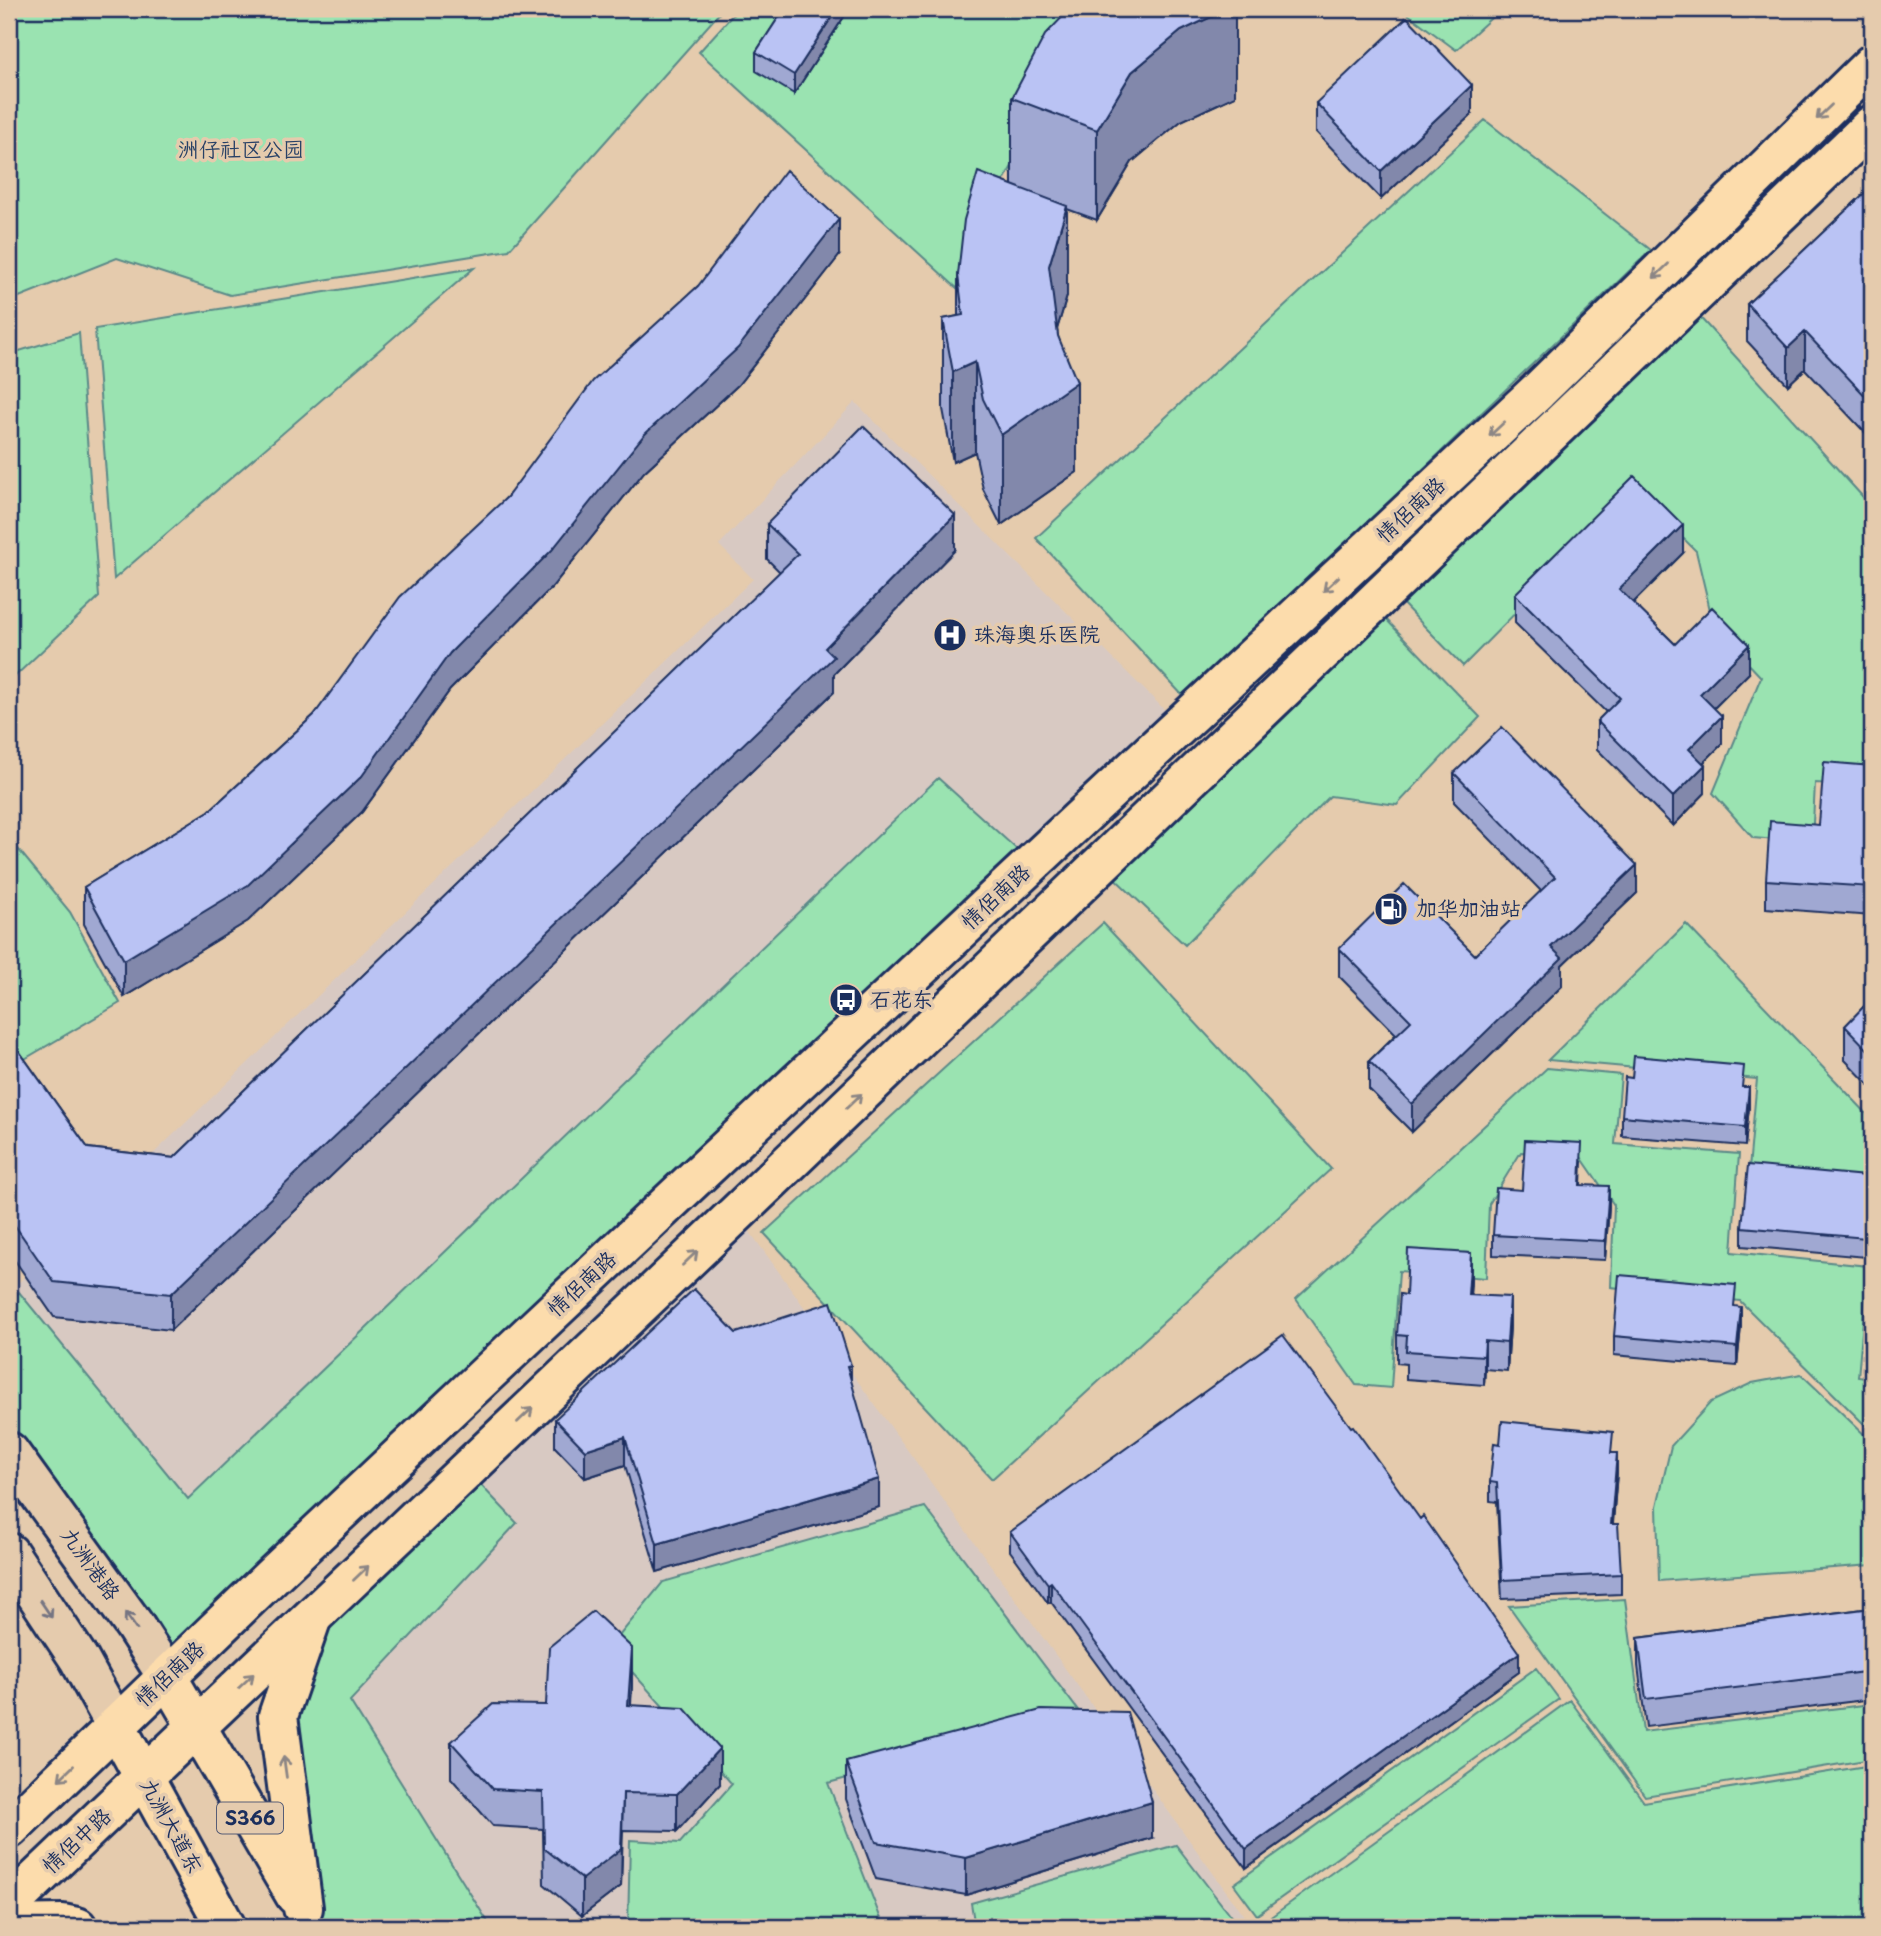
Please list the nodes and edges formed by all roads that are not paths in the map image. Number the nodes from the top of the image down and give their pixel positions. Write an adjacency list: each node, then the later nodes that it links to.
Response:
1 (1872, 64): 6 (main road, 情侣南路, one-way to 6)
2 (1872, 125): 5 (main road, 情侣南路, one-way to 2)
3 (9, 1452): 6 (street, 九洲港路, one-way to 3)
4 (9, 1553): 7 (street, one-way to 7)
5 (312, 1620): 8 (main road, 情侣南路, one-way to 5); 12 (main road, one-way to 5)
6 (167, 1678): 7 (main road, 情侣南路); 8 (main road)
7 (116, 1726): 9 (main road, 九洲大道东); 10 (main road, one-way to 10)
8 (197, 1728): 9 (main road, 情侣南路); 12 (main road, S366)
9 (144, 1777): 11 (main road, 情侣中路); 15 (main road, 九洲大道东)
10 (9, 1829)
11 (9, 1905)
12 (308, 1918)
13 (9, 1925): 14 (main road)
14 (77, 1927)
15 (226, 1927)

